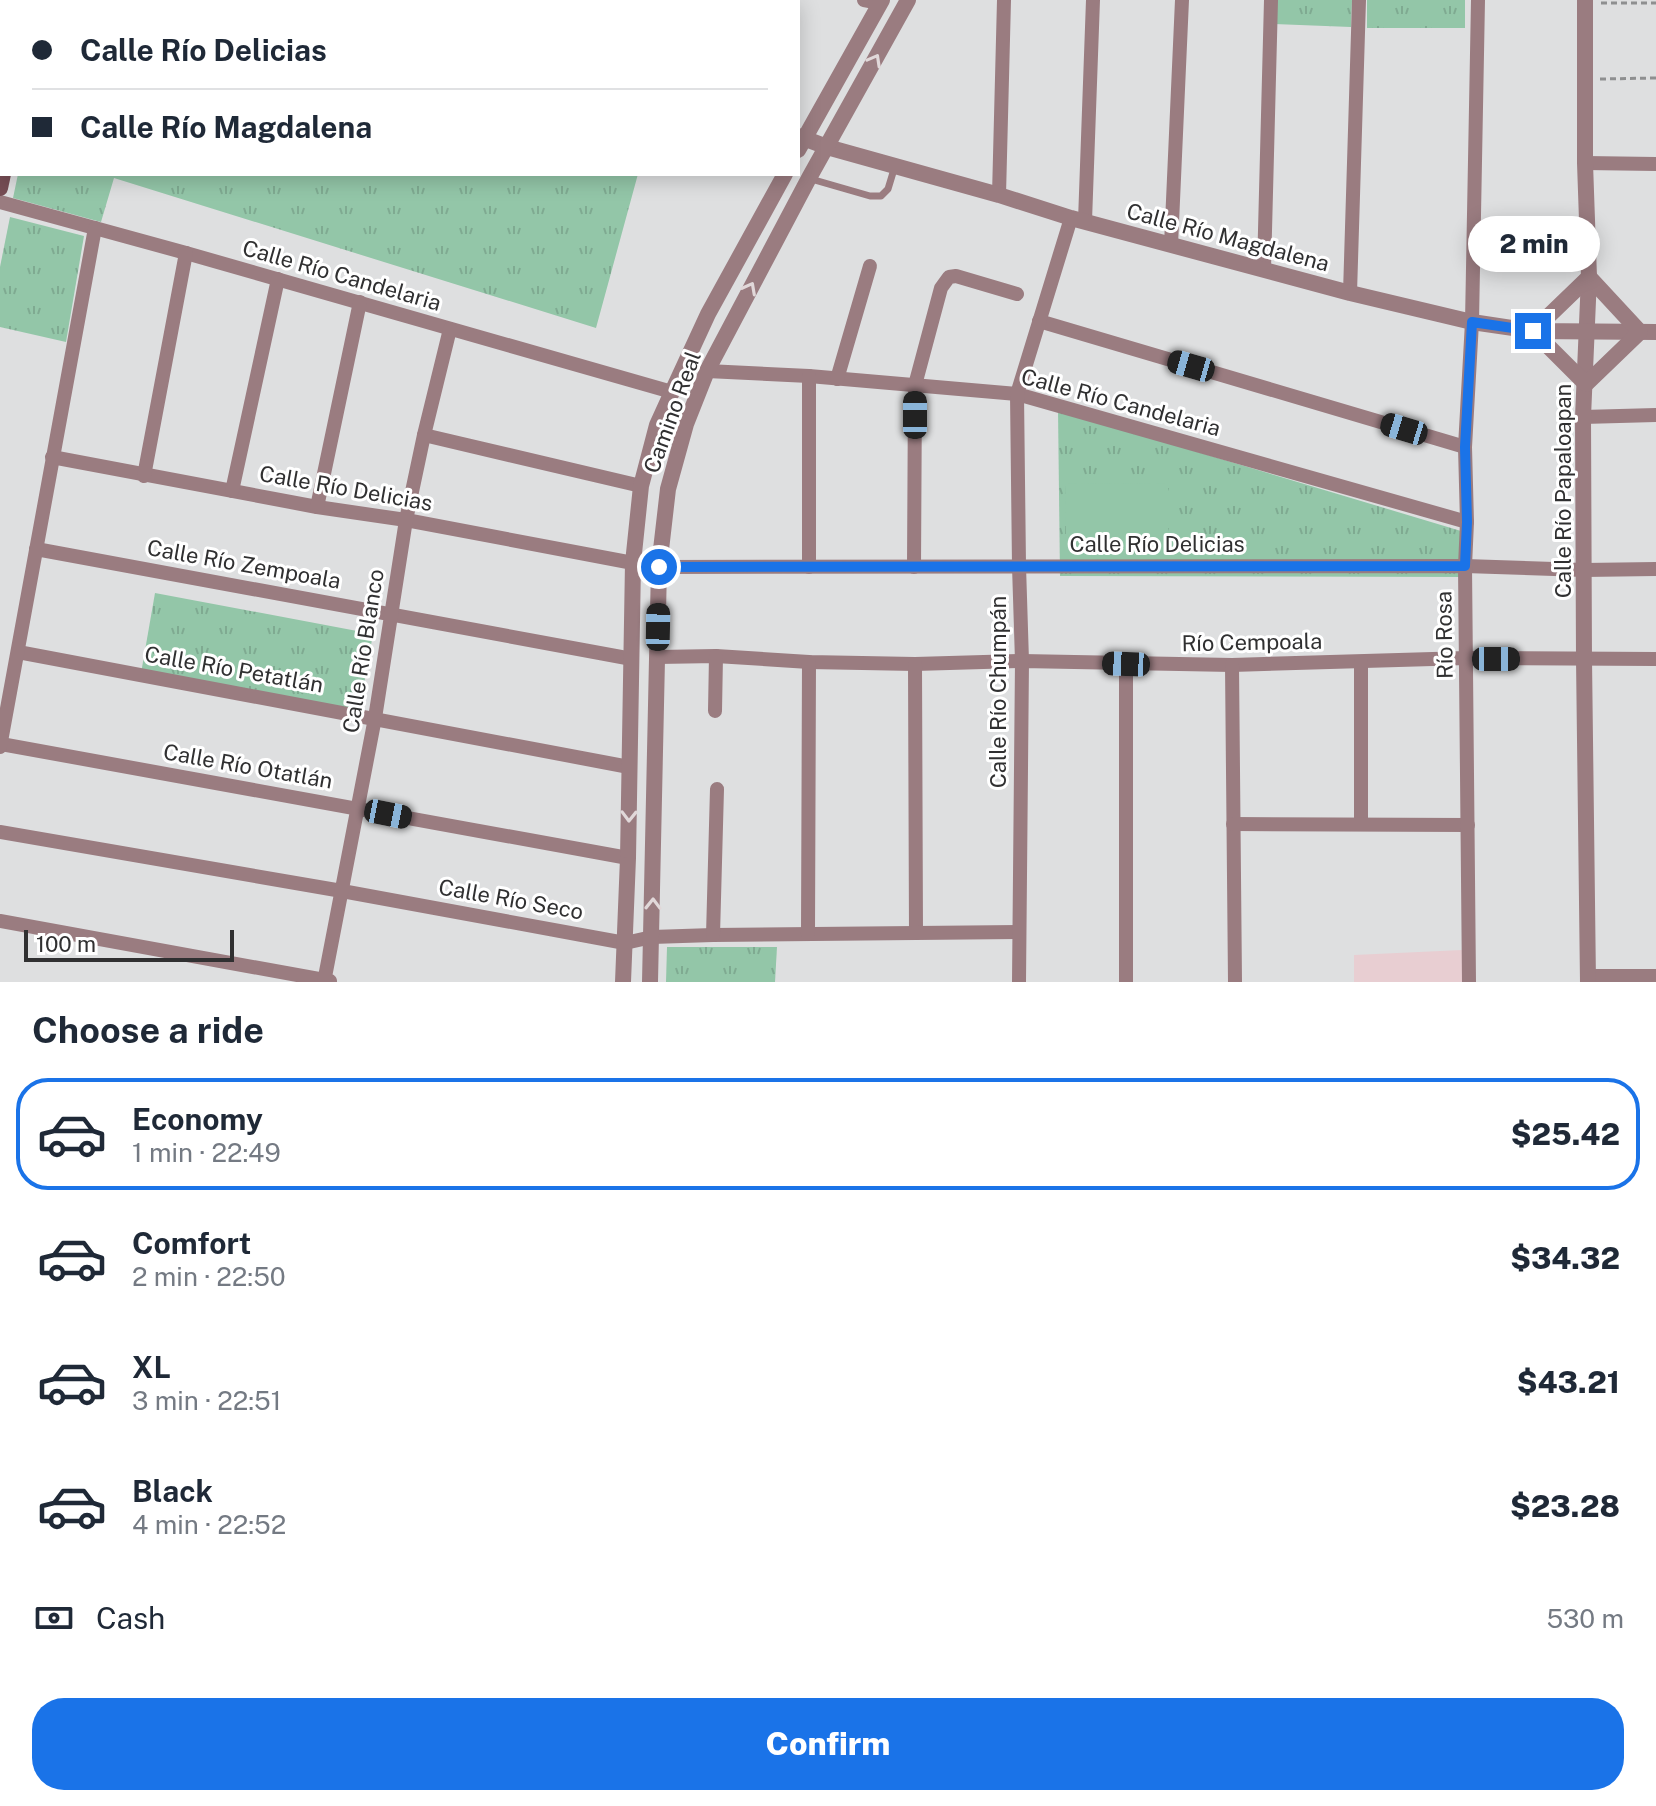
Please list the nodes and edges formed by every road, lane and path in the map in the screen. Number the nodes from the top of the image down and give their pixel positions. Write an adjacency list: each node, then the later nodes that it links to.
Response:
1 (908, 0): 14 (street, Camino Real, one-way to 1)
2 (1004, 0): 20 (street)
3 (1093, 0): 22 (street, Calle Río Chumpán)
4 (1182, 0): 24 (street)
5 (1271, 0): 27 (street)
6 (1359, 0): 30 (street)
7 (1478, 0): 35 (street, Río Rosa)
8 (875, 1): 13 (street)
9 (1585, 1): 10 (path); 12 (street, Calle Río Papaloapan)
10 (1656, 3)
11 (1656, 78): 12 (path)
12 (1584, 79): 15 (street, Calle Río Papaloapan)
13 (800, 141): 14 (street, Calle Río Magdalena)
14 (827, 147): 17 (street, Calle Río Magdalena); 19 (street, Camino Real)
15 (1585, 163): 16 (street); 28 (street, Calle Río Papaloapan)
16 (1656, 164)
17 (895, 166): 19 (lane); 20 (street, Calle Río Magdalena)
18 (784, 176): 33 (street, Camino Real)
19 (809, 178): 36 (street, Camino Real, one-way to 19)
20 (999, 195): 22 (street, Calle Río Magdalena)
21 (0, 202): 23 (street, Calle Río Candelaria)
22 (1078, 219): 24 (street, Calle Río Magdalena); 34 (street, Calle Río Chumpán)
23 (95, 228): 25 (street, Calle Río Candelaria); 52 (street)
24 (1171, 245): 27 (street, Calle Río Magdalena)
25 (186, 253): 29 (street, Calle Río Candelaria); 53 (street)
26 (870, 266): 43 (street)
27 (1264, 269): 30 (street, Calle Río Magdalena)
28 (1589, 277): 38 (street); 39 (street, Calle Río Papaloapan); 40 (street)
29 (278, 279): 32 (street, Calle Río Candelaria); 55 (street)
30 (1350, 293): 35 (street, Calle Río Magdalena)
31 (1017, 294): 45 (street)
32 (360, 302): 37 (street, Calle Río Candelaria); 56 (street)
33 (708, 314): 36 (street); 46 (street, Camino Real)
34 (1039, 321): 47 (street, Calle Río Chumpán); 51 (street)
35 (1472, 322): 38 (street, Calle Río Magdalena); 51 (street, Río Rosa)
36 (730, 326): 41 (street, Camino Real)
37 (450, 329): 46 (street, Calle Río Candelaria); 50 (street, Calle Río Blanco)
38 (1533, 331): 39 (street, Calle Río Magdalena); 44 (street)
39 (1587, 331): 40 (street, Calle Río Magdalena); 44 (street, Calle Río Papaloapan)
40 (1648, 332): 44 (street)
41 (707, 371): 42 (street, Calle Río Candelaria); 63 (street, Camino Real)
42 (809, 376): 43 (street, Calle Río Candelaria); 64 (street)
43 (837, 379): 45 (street, Calle Río Candelaria)
44 (1586, 384): 49 (street, Calle Río Papaloapan)
45 (915, 385): 47 (street, Calle Río Candelaria); 65 (street)
46 (672, 392): 54 (street, Camino Real)
47 (1017, 394): 58 (street, Calle Río Candelaria); 61 (street, Calle Río Chumpán)
48 (1656, 415): 49 (street)
49 (1583, 417): 67 (street, Calle Río Papaloapan)
50 (424, 435): 54 (street); 57 (street, Calle Río Blanco)
51 (1465, 447): 58 (street, Río Rosa)
52 (52, 457): 53 (street, Calle Río Delicias); 59 (street)
53 (144, 476): 55 (street, Calle Río Delicias)
54 (641, 486): 60 (street, Camino Real)
55 (232, 491): 56 (street, Calle Río Delicias)
56 (317, 507): 57 (street, Calle Río Delicias)
57 (406, 520): 60 (street, Calle Río Delicias); 68 (street, Calle Río Blanco)
58 (1467, 522): 62 (street, Río Rosa)
59 (36, 549): 68 (street, Calle Río Zempoala); 69 (street)
60 (633, 563): 73 (street, Camino Real)
61 (1019, 566): 62 (street, Calle Río Delicias); 65 (street, Calle Río Delicias); 76 (street, Calle Río Chumpán)
62 (1465, 566): 67 (street, Calle Río Delicias); 72 (street, Río Rosa)
63 (659, 567): 64 (street, Calle Río Delicias); 71 (street, Camino Real)
64 (809, 567): 65 (street, Calle Río Delicias)
65 (914, 567)
66 (1656, 569): 67 (street, Calle Río Delicias)
67 (1584, 570): 74 (street, Calle Río Papaloapan)
68 (392, 613): 73 (street, Calle Río Zempoala); 83 (street, Calle Río Blanco)
69 (18, 652): 83 (street, Calle Río Petatlán); 86 (street)
70 (716, 656): 71 (street, Río Cempoala); 77 (street, Río Cempoala); 82 (street)
71 (658, 657): 85 (street, Camino Real)
72 (1467, 658): 74 (street, Río Cempoala); 78 (street, Río Cempoala); 94 (street, Río Rosa)
73 (632, 659): 84 (street, Camino Real)
74 (1584, 659): 75 (street, Río Cempoala); 106 (street, Calle Río Papaloapan)
75 (1656, 659)
76 (1022, 661): 79 (street, Río Cempoala); 80 (street, Río Cempoala); 99 (street, Calle Río Chumpán)
77 (809, 662): 79 (street, Río Cempoala); 101 (street)
78 (1361, 662): 81 (street, Río Cempoala); 93 (street)
79 (915, 664): 100 (street)
80 (1126, 664): 81 (street, Río Cempoala); 111 (street)
81 (1232, 665): 92 (street)
82 (715, 711)
83 (375, 718): 87 (street, Calle Río Petatlán); 91 (street, Calle Río Blanco)
84 (630, 719): 85 (street); 87 (street, Camino Real)
85 (657, 720): 88 (street, Camino Real)
86 (0, 746): 91 (street, Calle Río Otatlán)
87 (629, 767): 89 (street, Camino Real)
88 (655, 787): 89 (street); 103 (street, Camino Real, one-way to 88)
89 (630, 788): 96 (street, Camino Real, one-way to 96)
90 (717, 789): 102 (street)
91 (358, 808): 96 (street, Calle Río Otatlán); 97 (street, Calle Río Blanco)
92 (1233, 824): 93 (street); 112 (street)
93 (1361, 824): 94 (street)
94 (1468, 825): 113 (street, Río Rosa)
95 (0, 832): 97 (street, Calle Río Seco)
96 (628, 858): 104 (street, Camino Real)
97 (342, 891): 104 (street, Calle Río Seco); 107 (street, Calle Río Blanco)
98 (0, 921): 107 (street)
99 (1019, 932): 100 (street, Calle Río Seco); 110 (street, Calle Río Chumpán)
100 (916, 933): 101 (street, Calle Río Seco)
101 (808, 934): 102 (street, Calle Río Seco)
102 (713, 935): 103 (street, Calle Río Seco)
103 (652, 937): 104 (street, Calle Río Seco); 109 (street, Camino Real)
104 (625, 943): 108 (street, Camino Real)
105 (1656, 976): 106 (street)
106 (1588, 979)
107 (327, 981)
108 (623, 982)
109 (650, 982)
110 (1019, 982)
111 (1126, 982)
112 (1235, 982)
113 (1469, 982)

